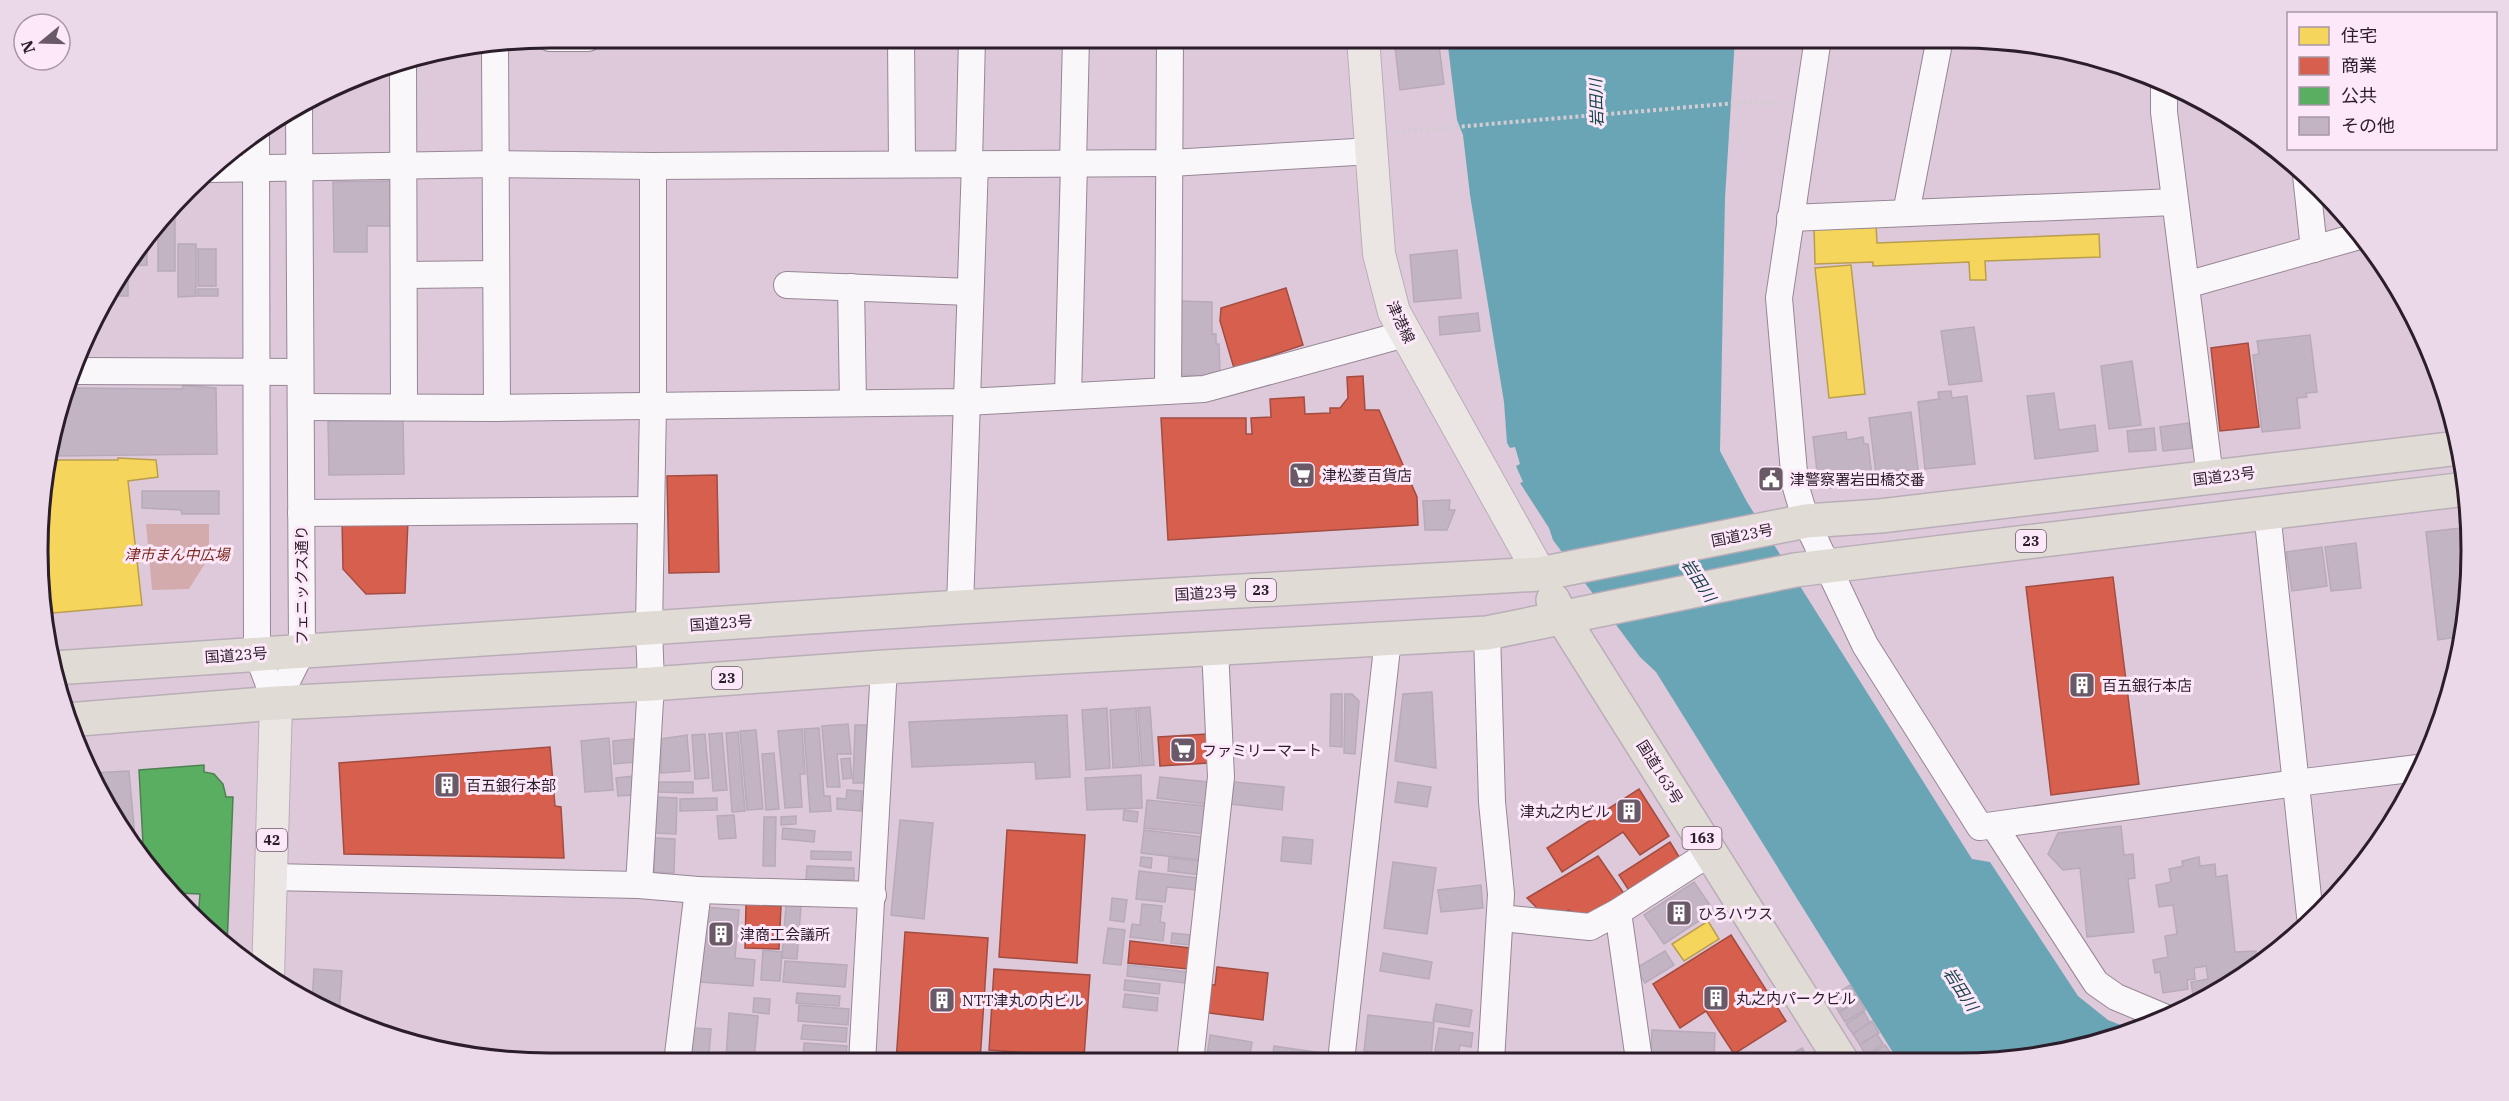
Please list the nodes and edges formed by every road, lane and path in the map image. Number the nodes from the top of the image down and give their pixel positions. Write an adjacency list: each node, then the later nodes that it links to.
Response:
1 (901, 48): 19 (street)
2 (972, 48): 15 (street)
3 (1076, 48): 16 (street)
4 (1170, 48): 17 (street)
5 (1364, 48): 13 (main road, 津港線)
6 (1817, 48): 11 (street)
7 (1938, 48): 27 (street)
8 (495, 51): 18 (street)
9 (403, 70): 20 (street)
10 (2164, 92): 26 (street)
11 (1808, 105): 13 (path); 28 (street)
12 (299, 115): 22 (street, フェニックス通り)
13 (1372, 142): 17 (street); 37 (main road, 津港線)
14 (256, 144): 23 (street)
15 (972, 163): 16 (street); 19 (street); 36 (street)
16 (1073, 163): 17 (street); 42 (street)
17 (1171, 163): 41 (street)
18 (496, 164): 20 (street); 21 (street); 31 (street)
19 (902, 164): 21 (street)
20 (404, 165): 22 (street); 32 (street)
21 (653, 166): 45 (street)
22 (300, 167): 23 (street); 40 (street, フェニックス通り)
23 (256, 168): 24 (street); 39 (street)
24 (224, 169)
25 (2308, 189): 30 (street)
26 (2175, 202): 27 (street); 34 (street)
27 (1906, 213): 28 (street)
28 (1790, 218): 55 (street)
29 (2352, 238): 30 (street)
30 (2314, 249): 34 (street)
31 (496, 273): 32 (street); 48 (street)
32 (404, 276): 47 (street)
33 (787, 285): 35 (street)
34 (2186, 285): 50 (street)
35 (851, 287): 36 (street); 44 (street)
36 (970, 292): 43 (street)
37 (1405, 334): 41 (street); 57 (main road, 津港線)
38 (81, 371): 39 (street)
39 (257, 372): 40 (street); 65 (street)
40 (300, 372): 46 (street, フェニックス通り)
41 (1168, 391): 42 (street)
42 (1068, 396): 43 (street)
43 (966, 402): 44 (street); 58 (street)
44 (853, 403): 45 (street)
45 (653, 405): 48 (street); 52 (street)
46 (300, 407): 47 (street); 54 (street, フェニックス通り)
47 (404, 407): 48 (street)
48 (497, 408)
49 (2450, 449): 50 (highway, 国道23号 / 23)
50 (2210, 477): 55 (highway, 国道23号 / 23)
51 (2457, 490): 53 (highway, 23)
52 (651, 510): 54 (street); 60 (street)
53 (2267, 512): 56 (highway, 23); 72 (street)
54 (301, 513): 64 (street, フェニックス通り)
55 (1795, 524): 56 (street); 57 (highway, 国道23号 / 23)
56 (1827, 566): 59 (highway, 23); 73 (street)
57 (1552, 572): 58 (highway, 国道23号 / 23); 59 (highway, 国道163号 / 163)
58 (960, 607): 60 (highway, 国道23号 / 23)
59 (1568, 616): 61 (highway, 23); 74 (highway, 国道163号 / 163)
60 (649, 628): 64 (highway, 国道23号 / 23); 68 (street)
61 (1486, 633): 62 (highway, 23); 81 (street)
62 (1388, 639): 63 (highway, 23); 87 (street)
63 (1215, 648): 67 (highway, 23); 86 (street)
64 (302, 651): 65 (highway, 国道23号 / 23); 69 (street, フェニックス通り)
65 (257, 653): 66 (highway, 国道23号 / 23); 69 (street)
66 (62, 667)
67 (884, 667): 68 (highway, 23); 78 (street)
68 (651, 684): 69 (highway, 23); 76 (street)
69 (276, 703): 70 (highway, 23); 75 (main road, 42)
70 (78, 719)
71 (2411, 769): 72 (street)
72 (2296, 783): 73 (street); 79 (street)
73 (1987, 826): 83 (street)
74 (1711, 852): 80 (street); 90 (highway, 国道163号 / 163)
75 (271, 877): 76 (street); 82 (main road, 42)
76 (639, 885): 77 (street)
77 (698, 890): 78 (street); 84 (street)
78 (873, 895): 85 (street)
79 (2309, 910)
80 (1618, 912): 81 (street); 89 (street)
81 (1501, 918): 88 (street)
82 (268, 966)
83 (2155, 1013)
84 (678, 1053)
85 (863, 1053)
86 (1191, 1053)
87 (1342, 1053)
88 (1492, 1053)
89 (1638, 1053)
90 (1837, 1053)

